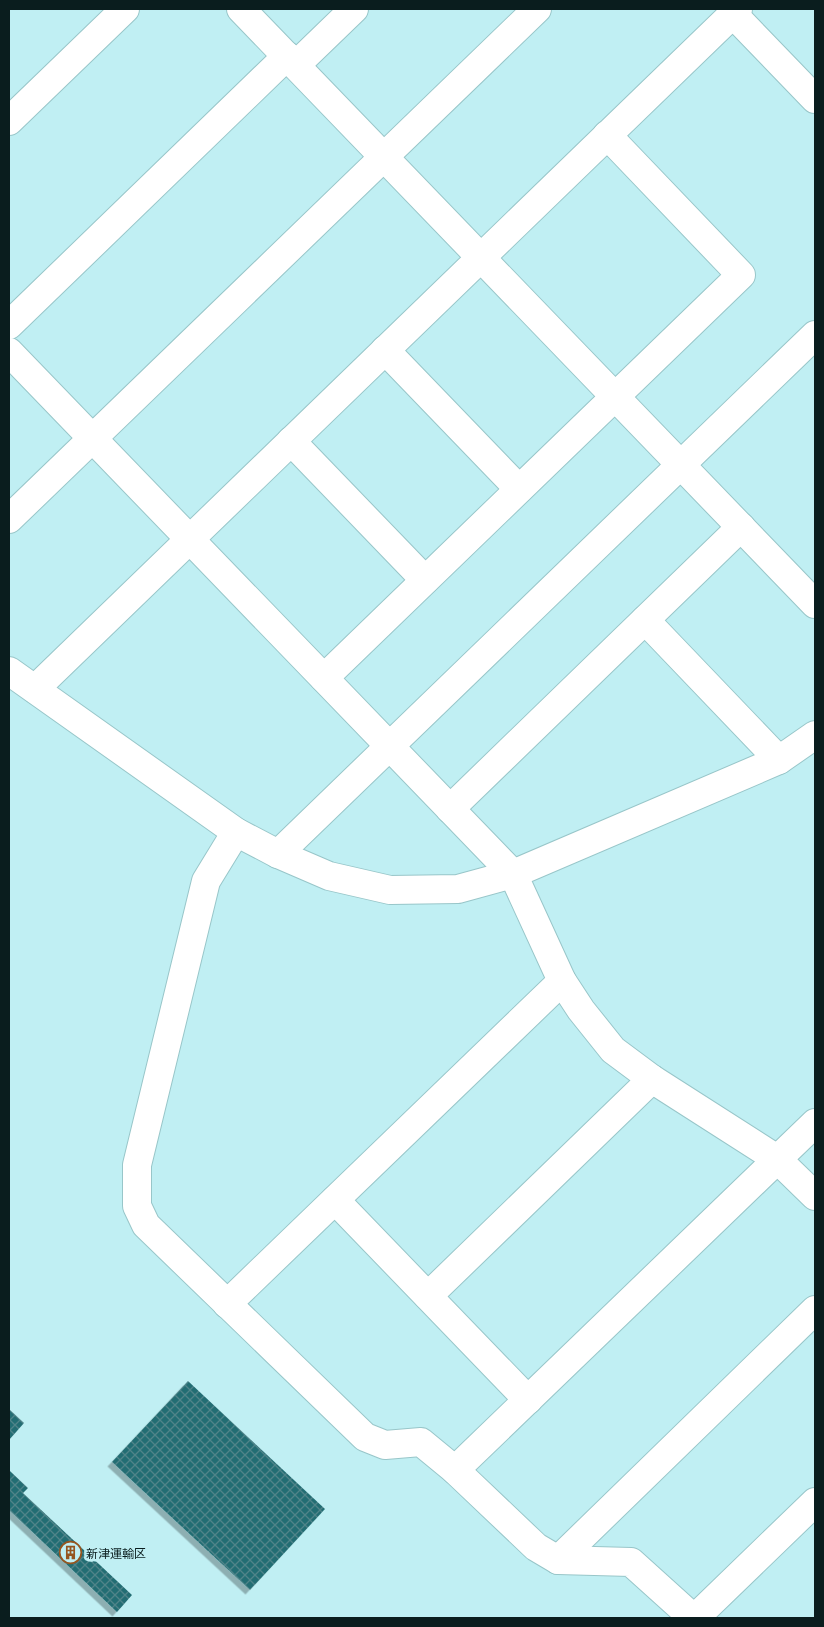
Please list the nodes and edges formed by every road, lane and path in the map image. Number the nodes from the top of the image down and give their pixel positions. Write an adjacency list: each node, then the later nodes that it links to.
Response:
1 (125, 9): 8 (street)
2 (241, 9): 6 (street)
3 (354, 9): 6 (street)
4 (537, 9): 10 (street)
5 (736, 11): 7 (street); 9 (street)
6 (291, 61): 10 (street); 12 (street)
7 (815, 99)
8 (9, 121)
9 (607, 135): 11 (street); 16 (street)
10 (384, 156): 11 (street); 17 (street)
11 (481, 258): 14 (street); 16 (street)
12 (9, 325)
13 (815, 335): 19 (street)
14 (385, 350): 18 (street); 20 (street)
15 (9, 352): 17 (street)
16 (615, 396): 19 (street); 20 (street)
17 (92, 438): 21 (street); 23 (street)
18 (291, 441): 23 (street); 24 (street)
19 (681, 465): 22 (street); 31 (street)
20 (519, 489): 24 (street)
21 (9, 519)
22 (741, 527): 25 (street); 26 (street)
23 (189, 539): 28 (street); 29 (street)
24 (425, 580): 28 (street)
25 (815, 604)
26 (645, 620): 32 (street); 33 (street)
27 (9, 671): 29 (street)
28 (324, 678): 31 (street)
29 (34, 689): 34 (street)
30 (815, 735): 32 (street)
31 (389, 746): 33 (street); 35 (street)
32 (779, 760): 36 (street)
33 (450, 809): 36 (street)
34 (236, 832): 35 (street); 44 (street)
35 (278, 854): 36 (street)
36 (513, 874): 37 (street)
37 (562, 981): 38 (street); 42 (street)
38 (652, 1080): 40 (street); 43 (street)
39 (815, 1123): 40 (street)
40 (778, 1159): 41 (street); 46 (street)
41 (815, 1196)
42 (335, 1200): 43 (street); 44 (street)
43 (428, 1296): 46 (street)
44 (227, 1304): 47 (street)
45 (815, 1310): 49 (street)
46 (528, 1400): 47 (street)
47 (455, 1470): 49 (street)
48 (815, 1502): 50 (street)
49 (558, 1560): 50 (street)
50 (694, 1618)

